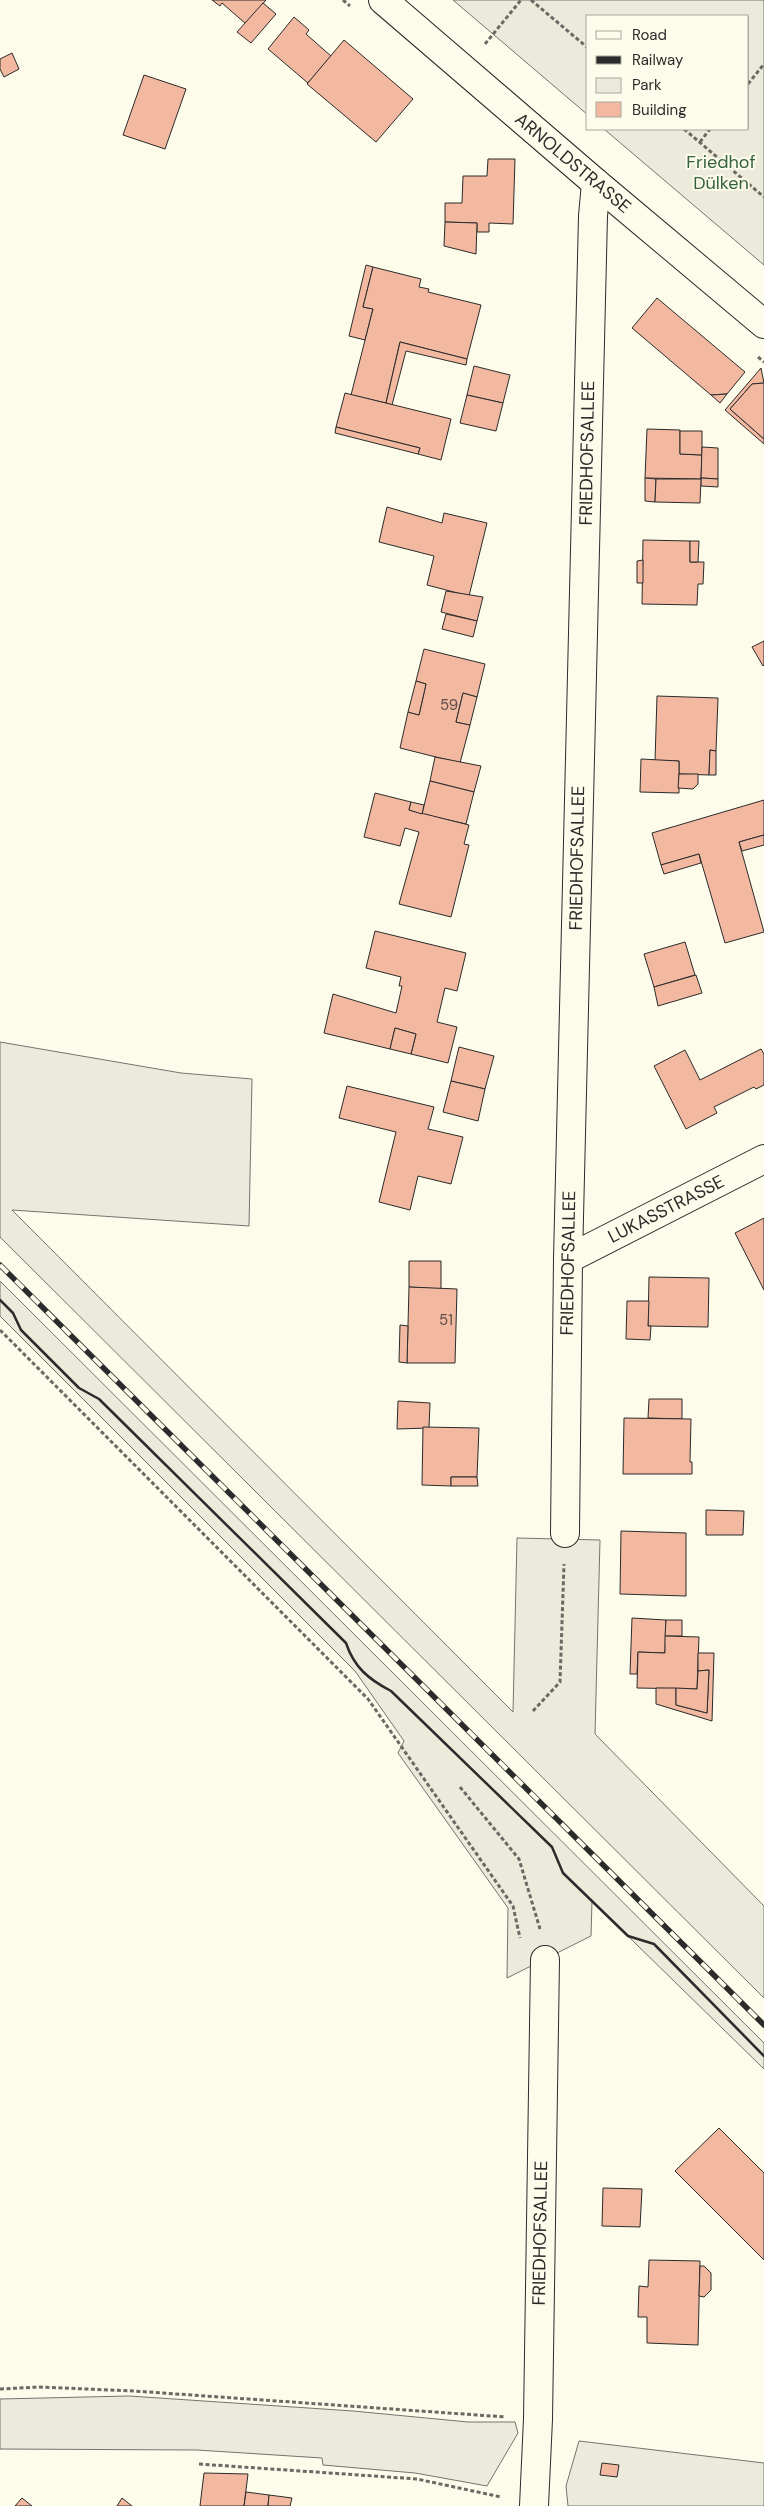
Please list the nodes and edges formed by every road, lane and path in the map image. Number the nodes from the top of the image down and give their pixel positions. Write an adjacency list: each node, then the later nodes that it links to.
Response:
1 (383, 0): 6 (street, ARNOLDSTRASSE)
2 (521, 0): 6 (path)
3 (531, 0): 4 (path)
4 (586, 46)
5 (764, 64): 7 (path)
6 (464, 69): 11 (street, ARNOLDSTRASSE)
7 (749, 83)
8 (685, 130): 10 (path)
9 (709, 130): 10 (path)
10 (699, 142): 12 (path)
11 (596, 183): 13 (street, ARNOLDSTRASSE); 15 (street, FRIEDHOFSALLEE)
12 (764, 196)
13 (764, 324)
14 (764, 1159): 15 (street, LUKASSTRASSE)
15 (568, 1259): 17 (street, FRIEDHOFSALLEE)
16 (0, 1330): 20 (path)
17 (565, 1533): 18 (path)
18 (533, 1711)
19 (460, 1787): 20 (path)
20 (545, 1960): 22 (street, FRIEDHOFSALLEE)
21 (0, 2389): 22 (path)
22 (538, 2420): 24 (street, FRIEDHOFSALLEE)
23 (200, 2464): 24 (path)
24 (534, 2505)

